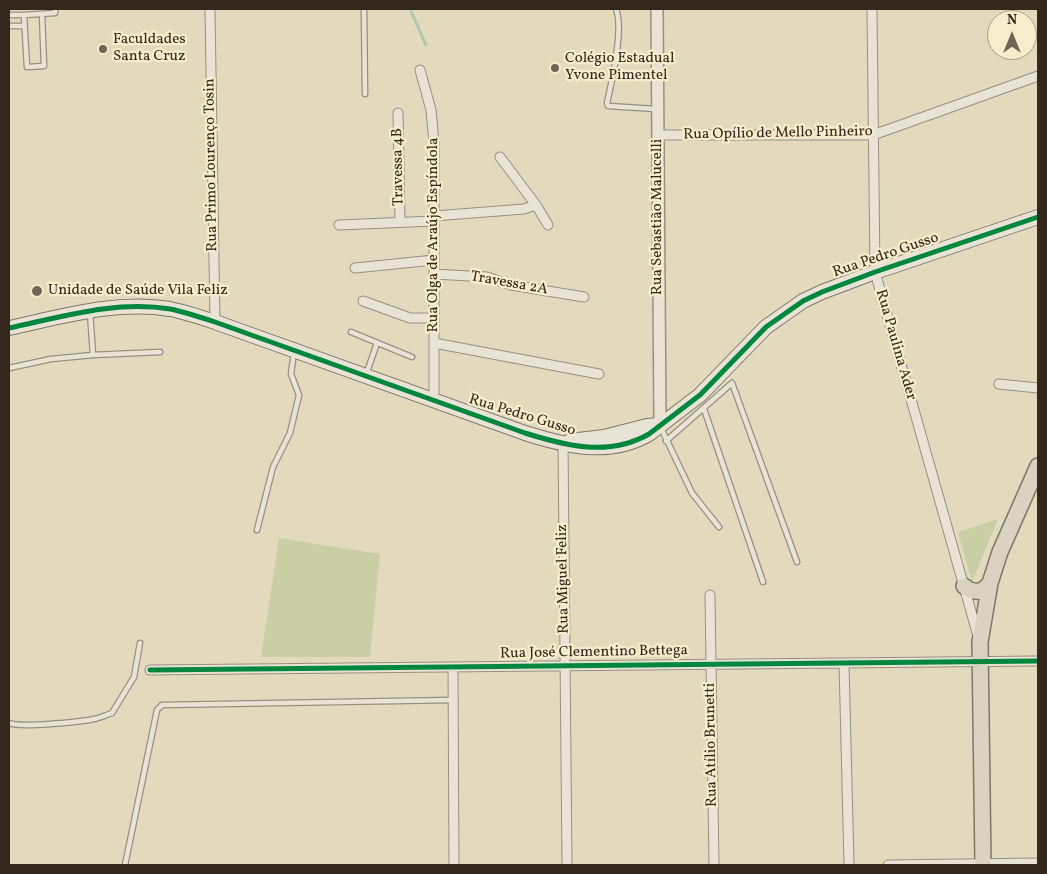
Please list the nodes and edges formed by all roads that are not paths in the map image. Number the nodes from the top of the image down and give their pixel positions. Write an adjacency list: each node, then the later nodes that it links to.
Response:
1 (55, 9): 7 (lane)
2 (210, 9): 34 (street, Rua Primo Lourenço Tosin)
3 (364, 9): 14 (lane)
4 (616, 9): 15 (lane)
5 (657, 9): 15 (street, Rua Sebastião Malucelli)
6 (872, 9): 18 (street, Rua Paulina Ader)
7 (42, 14): 9 (lane); 11 (lane)
8 (9, 15): 9 (lane)
9 (24, 15): 11 (lane)
10 (9, 26): 11 (lane)
11 (24, 26)
12 (420, 70): 22 (street, Rua Olga de Araújo Espíndola)
13 (1038, 76): 18 (street, Rua Opílio de Mello Pinheiro)
14 (365, 94)
15 (657, 109): 17 (street, Rua Sebastião Malucelli)
16 (398, 112): 23 (street, Travessa 4B)
17 (658, 135): 18 (street, Rua Opílio de Mello Pinheiro); 52 (street, Rua Sebastião Malucelli)
18 (873, 135): 28 (street, Rua Paulina Ader)
19 (500, 157): 20 (street)
20 (536, 205): 22 (street); 25 (street)
21 (1038, 217): 28 (main road, Rua Pedro Gusso)
22 (434, 218): 23 (street); 26 (street, Rua Olga de Araújo Espíndola)
23 (400, 222): 24 (street)
24 (339, 225)
25 (548, 225)
26 (434, 260): 27 (street); 29 (street, Rua Olga de Araújo Espíndola)
27 (355, 268)
28 (875, 272): 44 (main road, Rua Pedro Gusso); 61 (street, Rua Paulina Ader)
29 (434, 274): 30 (street, Travessa 2A); 33 (street, Rua Olga de Araújo Espíndola)
30 (584, 297)
31 (362, 301): 33 (street)
32 (90, 311): 34 (main road, Rua Pedro Gusso); 35 (main road, Rua Pedro Gusso); 41 (lane)
33 (434, 318): 38 (street, Rua Olga de Araújo Espíndola)
34 (215, 322): 39 (main road, Rua Pedro Gusso)
35 (9, 328)
36 (351, 332): 37 (lane)
37 (378, 343): 42 (lane); 46 (lane)
38 (434, 343): 45 (street); 50 (street, Rua Olga de Araújo Espíndola)
39 (294, 351): 46 (main road, Rua Pedro Gusso); 57 (lane)
40 (160, 352): 41 (lane)
41 (93, 355): 43 (lane)
42 (412, 357)
43 (9, 368)
44 (722, 372): 47 (lane); 52 (main road, Rua Pedro Gusso)
45 (599, 374)
46 (365, 376): 50 (main road, Rua Pedro Gusso)
47 (732, 383): 51 (lane); 58 (lane)
48 (999, 384): 49 (street)
49 (1038, 388)
50 (434, 401): 54 (main road, Rua Pedro Gusso)
51 (704, 409): 53 (lane); 59 (lane)
52 (660, 425): 53 (lane); 54 (main road, Rua Pedro Gusso)
53 (666, 441): 56 (lane)
54 (563, 442): 70 (street, Rua Miguel Feliz)
55 (1038, 466): 60 (main road)
56 (719, 528)
57 (257, 530)
58 (797, 562)
59 (764, 582)
60 (990, 584): 61 (main road); 63 (main road)
61 (964, 586): 63 (street, Rua Paulina Ader)
62 (710, 595): 68 (street, Rua Atílio Brunetti)
63 (980, 642): 65 (main road)
64 (140, 644): 73 (lane)
65 (980, 661): 66 (street, Rua José Clementino Bettega); 67 (street, Rua José Clementino Bettega); 81 (main road)
66 (1038, 661)
67 (844, 663): 68 (street, Rua José Clementino Bettega); 79 (street)
68 (711, 664): 70 (street, Rua José Clementino Bettega); 78 (street, Rua Atílio Brunetti)
69 (452, 666): 70 (street, Rua José Clementino Bettega); 71 (street, Rua José Clementino Bettega); 72 (street)
70 (565, 666): 77 (street, Rua Miguel Feliz)
71 (150, 670)
72 (453, 700): 75 (lane); 76 (street)
73 (9, 723)
74 (1038, 863): 81 (street)
75 (125, 865)
76 (454, 865)
77 (567, 865)
78 (714, 865)
79 (849, 865)
80 (888, 865): 81 (street)
81 (983, 865)

